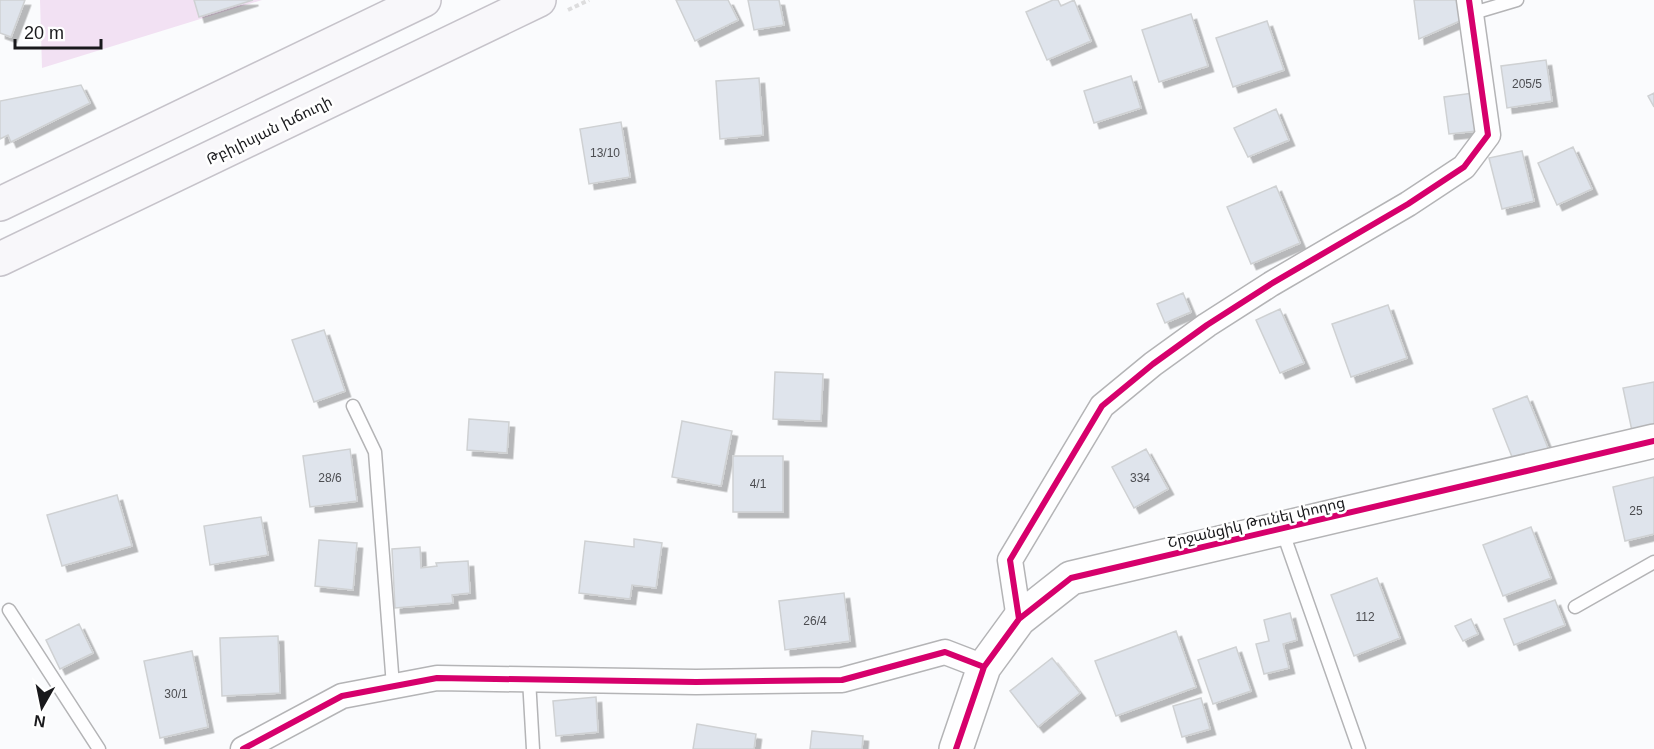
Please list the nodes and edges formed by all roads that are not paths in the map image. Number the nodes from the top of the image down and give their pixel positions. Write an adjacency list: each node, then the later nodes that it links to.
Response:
1 (424, 0): 5 (main road)
2 (539, 0): 6 (main road, Թբիլիսյան խճուղի)
3 (1517, 0): 4 (lane)
4 (1469, 7): 13 (street)
5 (0, 204)
6 (0, 259)
7 (353, 406): 16 (lane)
8 (1654, 441): 9 (street, Շրջանցիկ Թունել փողոց)
9 (1281, 529): 13 (street, Շրջանցիկ Թունել փողոց); 21 (lane)
10 (1654, 562): 11 (lane)
11 (1575, 607)
12 (9, 610): 17 (lane)
13 (1019, 619): 14 (street, Շրջանցիկ Թունել փողոց)
14 (984, 667): 15 (street); 20 (street, Շրջանցիկ Թունել փողոց)
15 (529, 679): 16 (street); 19 (lane)
16 (393, 686): 18 (street)
17 (99, 749)
18 (243, 749)
19 (533, 749)
20 (956, 749)
21 (1359, 749)

